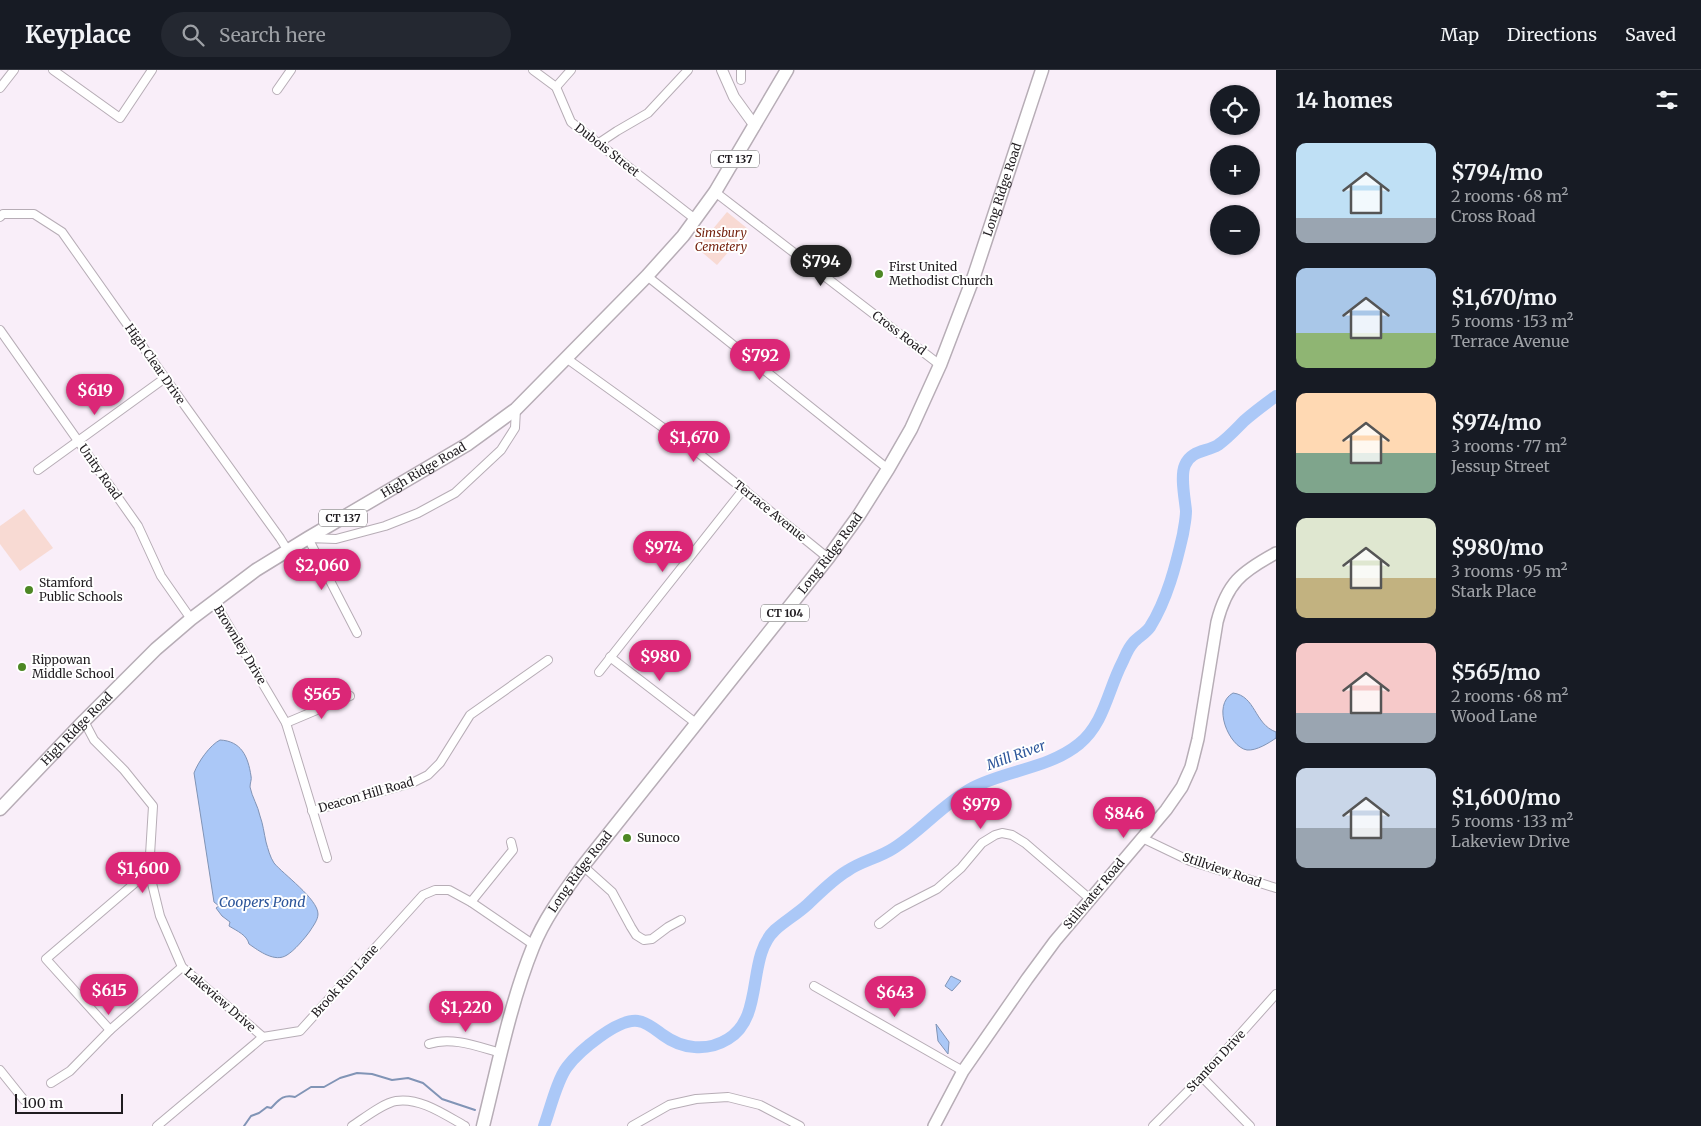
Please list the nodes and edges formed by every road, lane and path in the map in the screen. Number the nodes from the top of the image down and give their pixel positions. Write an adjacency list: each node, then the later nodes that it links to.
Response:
1 (14, 70): 13 (street)
2 (53, 70): 3 (street)
3 (152, 70)
4 (291, 70): 15 (street)
5 (533, 70): 14 (street, Dubois Street)
6 (571, 70): 14 (street)
7 (688, 70): 17 (street)
8 (722, 70): 16 (street)
9 (741, 70): 12 (street)
10 (787, 70): 16 (main road, High Ridge Road / CT 137)
11 (1042, 70): 24 (main road, Long Ridge Road / CT 104)
12 (741, 80)
13 (0, 88)
14 (556, 88): 17 (street, Dubois Street)
15 (277, 90)
16 (755, 126): 18 (main road, High Ridge Road / CT 137)
17 (599, 143): 20 (street, Dubois Street)
18 (715, 192): 20 (main road, High Ridge Road / CT 137); 24 (street, Cross Road)
19 (0, 217): 25 (street, High Clear Drive)
20 (696, 219): 21 (main road, High Ridge Road / CT 137)
21 (647, 276): 23 (main road, High Ridge Road / CT 137); 28 (street)
22 (0, 330): 27 (street, Unity Road)
23 (566, 358): 26 (main road, High Ridge Road / CT 137); 30 (street, Terrace Avenue)
24 (940, 364): 28 (main road, Long Ridge Road / CT 104)
25 (165, 378): 27 (street); 32 (street, High Clear Drive)
26 (516, 409): 31 (main road, High Ridge Road / CT 137); 31 (street)
27 (79, 442): 29 (street); 36 (street, Unity Road)
28 (888, 469): 34 (main road, Long Ridge Road / CT 104)
29 (38, 470)
30 (745, 490): 34 (street, Terrace Avenue); 38 (street)
31 (308, 538): 32 (main road, High Ridge Road / CT 137); 37 (street)
32 (288, 551): 35 (main road, High Ridge Road / CT 137)
33 (1276, 553): 47 (main road, Stillwater Road)
34 (828, 558): 44 (main road, Long Ridge Road / CT 104)
35 (214, 601): 36 (main road, High Ridge Road / CT 137); 43 (street, Brownley Drive)
36 (191, 619): 42 (main road, High Ridge Road / CT 137)
37 (357, 633)
38 (610, 657): 40 (street); 44 (street)
39 (548, 660): 46 (street, Deacon Hill Road)
40 (599, 672)
41 (350, 696): 43 (street)
42 (84, 721): 45 (main road, High Ridge Road / CT 137); 51 (street, Lakeview Drive)
43 (286, 723): 46 (street, Brownley Drive)
44 (697, 724): 50 (main road, Long Ridge Road / CT 104)
45 (0, 809)
46 (312, 811): 49 (street, Brownley Drive)
47 (1142, 838): 52 (street, Stillview Road); 53 (main road, Stillwater Road)
48 (511, 842): 54 (street)
49 (327, 858)
50 (583, 866): 55 (street); 57 (main road, Long Ridge Road / CT 104)
51 (149, 871): 58 (street, Lakeview Drive); 61 (street)
52 (1276, 888)
53 (1090, 898): 56 (street); 66 (main road, Stillwater Road)
54 (471, 902): 57 (street, Brook Run Lane); 62 (street, Brook Run Lane)
55 (681, 920)
56 (879, 924)
57 (534, 945): 64 (main road, Long Ridge Road / CT 104)
58 (182, 967): 61 (street); 62 (street, Lakeview Drive)
59 (814, 986): 66 (street)
60 (1276, 994): 67 (street, Stanton Drive)
61 (110, 1030): 68 (street)
62 (263, 1037): 70 (street)
63 (429, 1044): 64 (street)
64 (502, 1053): 73 (main road, Long Ridge Road / CT 104)
65 (0, 1070): 69 (street)
66 (963, 1072): 76 (main road, Stillwater Road)
67 (1202, 1077): 77 (street, Stanton Drive); 78 (street)
68 (50, 1083)
69 (24, 1100)
70 (157, 1126)
71 (352, 1126): 72 (street)
72 (465, 1126)
73 (483, 1126)
74 (632, 1126): 75 (street)
75 (800, 1126)
76 (934, 1126)
77 (1153, 1126)
78 (1250, 1126)

